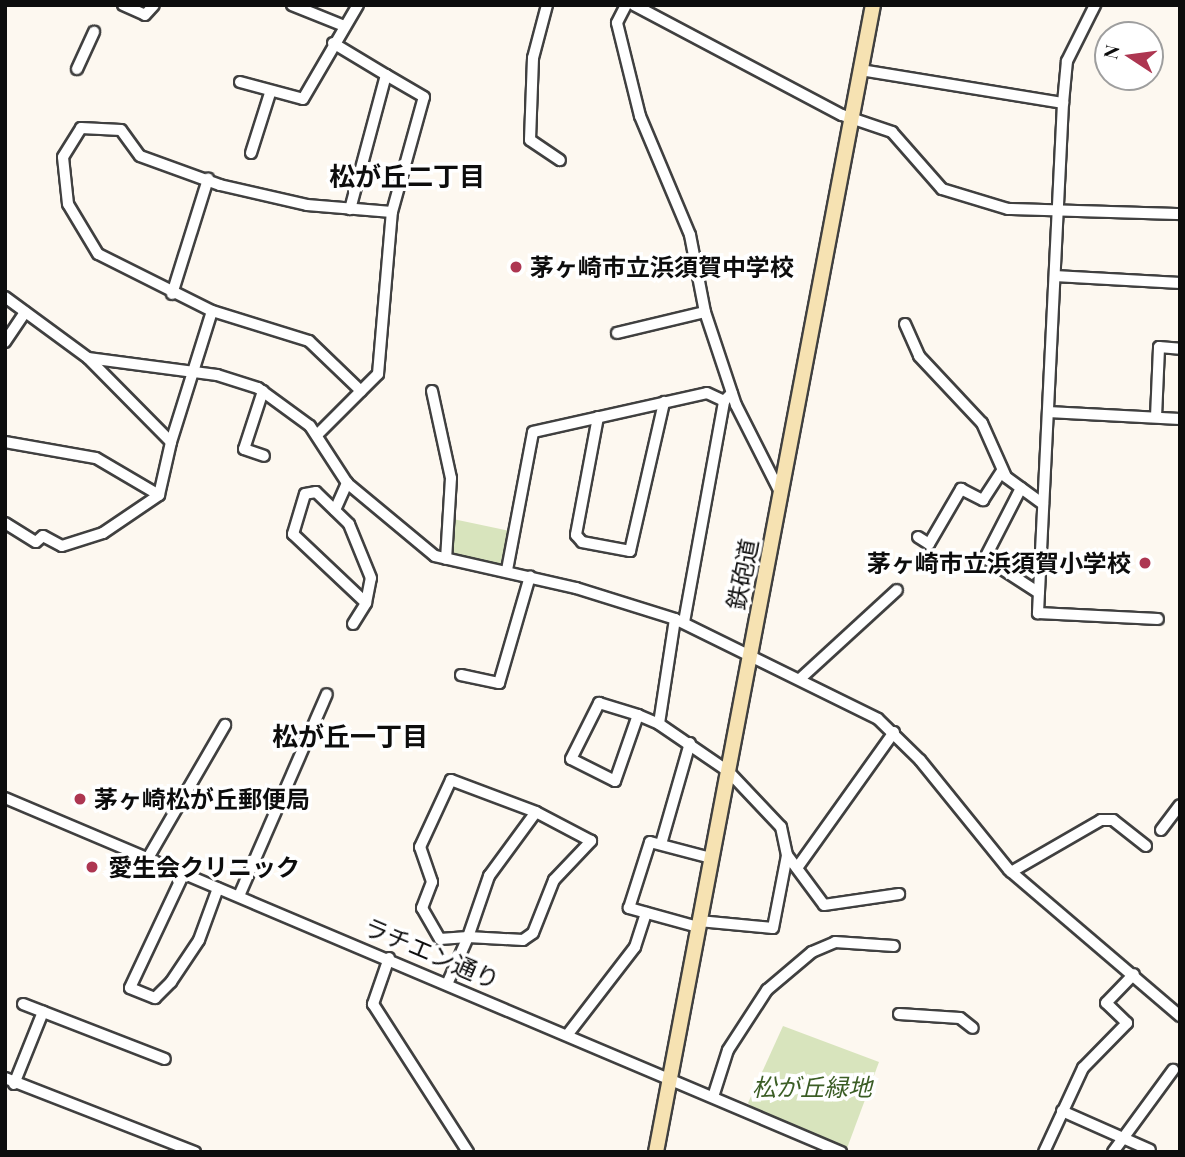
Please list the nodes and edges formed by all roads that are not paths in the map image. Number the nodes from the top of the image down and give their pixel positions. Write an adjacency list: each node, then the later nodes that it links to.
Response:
1 (123, 5): 2 (street)
2 (154, 5)
3 (292, 5): 10 (street)
4 (358, 5): 10 (street)
5 (547, 5): 21 (street)
6 (626, 5): 32 (street)
7 (634, 5): 19 (street)
8 (873, 5): 14 (street, 鉄砲道)
9 (1095, 5): 18 (street)
10 (344, 26): 12 (street)
11 (94, 32): 13 (street)
12 (333, 43): 15 (street); 17 (street)
13 (77, 69)
14 (861, 70): 18 (street); 19 (street, 鉄砲道)
15 (386, 75): 24 (street); 25 (street)
16 (240, 82): 17 (street)
17 (270, 93): 20 (street)
18 (1063, 103): 23 (street)
19 (852, 120): 23 (street); 57 (street, 鉄砲道)
20 (251, 153)
21 (560, 160)
22 (208, 179): 24 (street); 29 (street); 29 (street)
23 (1058, 208): 26 (street); 27 (street)
24 (350, 209): 25 (street)
25 (392, 212): 41 (street)
26 (1180, 214)
27 (1055, 276): 28 (street); 46 (street)
28 (1180, 283)
29 (172, 294): 31 (street)
30 (5, 297): 33 (street)
31 (212, 312): 39 (street); 41 (street)
32 (705, 312): 35 (street); 43 (street)
33 (25, 313): 36 (street); 38 (street)
34 (905, 324): 54 (street)
35 (617, 333)
36 (5, 342)
37 (1180, 349): 48 (street)
38 (88, 358): 39 (street); 52 (street)
39 (195, 372): 40 (street); 52 (street)
40 (263, 391): 50 (street); 53 (street)
41 (361, 391): 50 (street)
42 (432, 391): 63 (street)
43 (732, 393): 44 (street); 57 (street)
44 (724, 401): 45 (street); 70 (street)
45 (664, 402): 47 (street); 47 (street)
46 (1048, 412): 48 (street); 59 (street)
47 (598, 417): 64 (street)
48 (1156, 417): 49 (street)
49 (1180, 419)
50 (318, 434): 55 (street)
51 (5, 442): 58 (street)
52 (171, 442): 58 (street)
53 (264, 456)
54 (1002, 471): 56 (street); 62 (street)
55 (347, 483): 60 (street); 63 (street)
56 (1021, 488): 59 (street); 67 (street)
57 (780, 492): 72 (street, 鉄砲道)
58 (159, 495): 61 (street)
59 (1043, 504): 67 (street)
60 (335, 510): 68 (street); 68 (street)
61 (5, 523)
62 (918, 537)
63 (446, 559): 64 (street)
64 (507, 570): 65 (street)
65 (530, 576): 70 (street); 73 (street)
66 (897, 590): 74 (street)
67 (1039, 593): 69 (street)
68 (366, 603): 71 (street)
69 (1158, 619)
70 (679, 621): 72 (street); 77 (street)
71 (353, 624)
72 (750, 653): 74 (street); 81 (street, 鉄砲道)
73 (461, 675)
74 (801, 678): 79 (street)
75 (327, 694): 96 (street)
76 (638, 715): 76 (street); 77 (street)
77 (659, 724): 80 (street)
78 (225, 725): 89 (street)
79 (894, 732): 91 (street); 92 (street)
80 (690, 743): 81 (street); 86 (street)
81 (728, 771): 88 (street); 90 (street, 鉄砲道)
82 (5, 798): 89 (street, ラチエン通り)
83 (1180, 805): 85 (street)
84 (536, 812): 99 (street); 99 (street); 99 (street)
85 (1161, 830)
86 (661, 844): 90 (street); 97 (street)
87 (1146, 846): 92 (street)
88 (787, 855): 91 (street); 98 (street)
89 (148, 858): 93 (street, ラチエン通り)
90 (711, 858): 98 (street, 鉄砲道)
91 (797, 868): 95 (street)
92 (1011, 872): 102 (street)
93 (184, 873): 94 (street, ラチエン通り); 94 (street)
94 (218, 888): 96 (street, ラチエン通り)
95 (899, 894)
96 (239, 896): 101 (street, ラチエン通り)
97 (646, 913): 98 (street); 109 (street)
98 (699, 924): 112 (street, 鉄砲道)
99 (468, 937): 103 (street)
100 (894, 946): 114 (street)
101 (389, 958): 103 (street, ラチエン通り); 121 (street)
102 (1134, 974): 107 (street); 115 (street)
103 (448, 982): 109 (street, ラチエン通り)
104 (23, 1004): 105 (street)
105 (43, 1012): 110 (street); 113 (street)
106 (899, 1014): 108 (street)
107 (1180, 1016)
108 (973, 1028)
109 (568, 1034): 112 (street, ラチエン通り)
110 (165, 1059)
111 (1173, 1070): 116 (street)
112 (670, 1078): 114 (street, ラチエン通り); 122 (street, 鉄砲道)
113 (10, 1081): 117 (street)
114 (713, 1097): 123 (street, ラチエン通り)
115 (1062, 1111): 116 (street); 124 (street)
116 (1120, 1137): 118 (street); 125 (street)
117 (159, 1139): 119 (street); 120 (street)
118 (1150, 1150)
119 (159, 1152)
120 (195, 1152)
121 (468, 1152)
122 (656, 1152)
123 (841, 1152)
124 (1044, 1152)
125 (1113, 1152)

